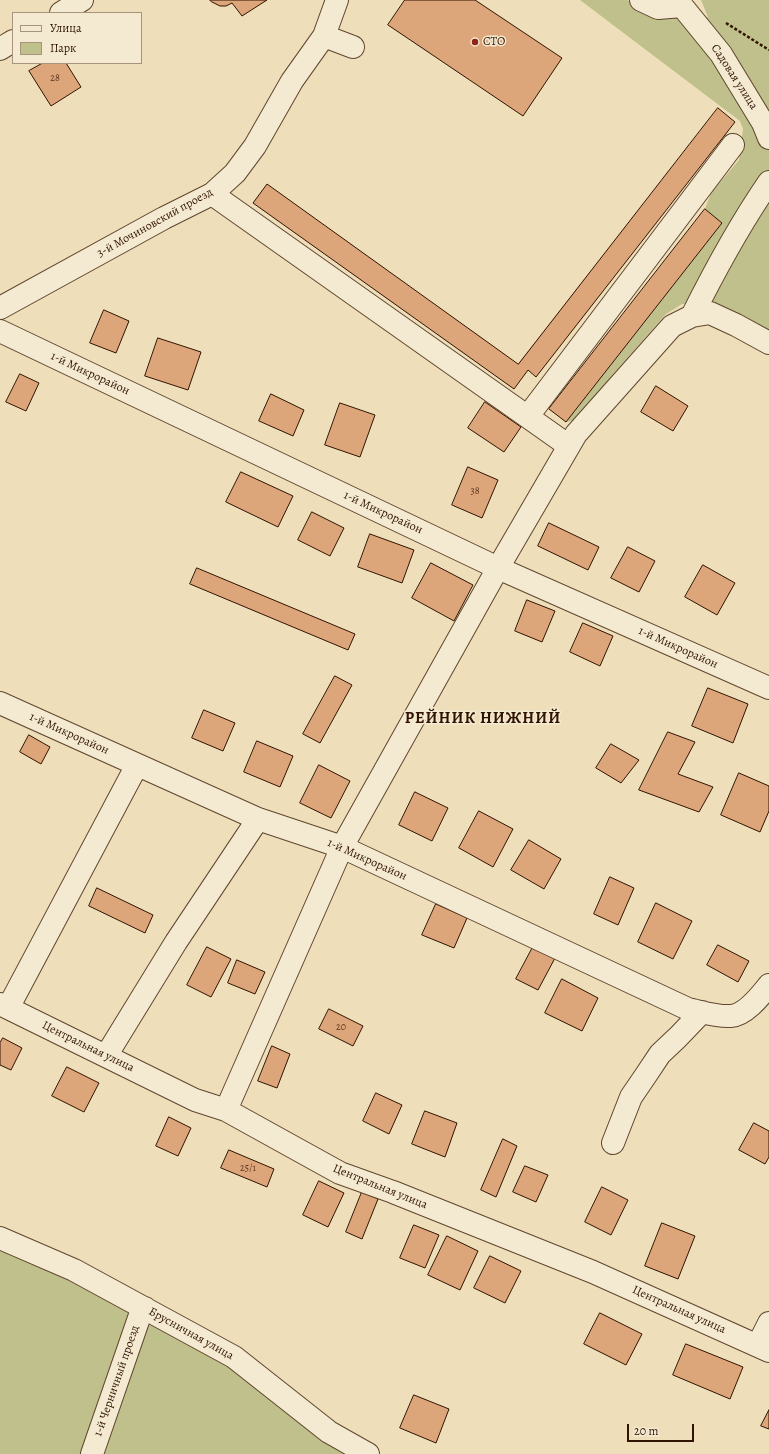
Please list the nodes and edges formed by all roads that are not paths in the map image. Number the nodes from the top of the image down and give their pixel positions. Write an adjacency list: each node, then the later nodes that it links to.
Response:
1 (82, 0): 5 (street)
2 (337, 0): 6 (street, 3-й Мочиновский проезд)
3 (641, 0): 4 (street)
4 (681, 3): 10 (street, Садовая улица)
5 (62, 12)
6 (324, 36): 8 (street); 13 (street, 3-й Мочиновский проезд)
7 (12, 42): 9 (street)
8 (353, 47)
9 (0, 49)
10 (769, 138)
11 (733, 145): 18 (street)
12 (769, 182): 15 (street)
13 (212, 194): 14 (street, 3-й Мочиновский проезд); 18 (street)
14 (0, 308)
15 (692, 316): 17 (street); 19 (street)
16 (0, 331): 20 (street, 1-й Микрорайон)
17 (769, 343)
18 (528, 416): 19 (street)
19 (569, 446): 20 (street)
20 (498, 568): 21 (street, 1-й Микрорайон); 25 (street)
21 (769, 688)
22 (0, 703): 23 (street, 1-й Микрорайон)
23 (137, 765): 24 (street, 1-й Микрорайон); 27 (street)
24 (258, 819): 25 (street, 1-й Микрорайон); 29 (street)
25 (342, 847): 28 (street, 1-й Микрорайон); 30 (street)
26 (769, 985): 28 (street, 1-й Микрорайон)
27 (4, 1006): 29 (street, Центральная улица)
28 (702, 1012): 31 (street)
29 (106, 1056): 30 (street, Центральная улица)
30 (226, 1110): 35 (street, Центральная улица)
31 (612, 1144)
32 (0, 1238): 33 (street, Брусничная улица)
33 (145, 1308): 36 (street, 1-й Черничный проезд); 37 (street, Брусничная улица)
34 (769, 1324): 35 (street)
35 (763, 1348)
36 (92, 1454)
37 (368, 1454)

